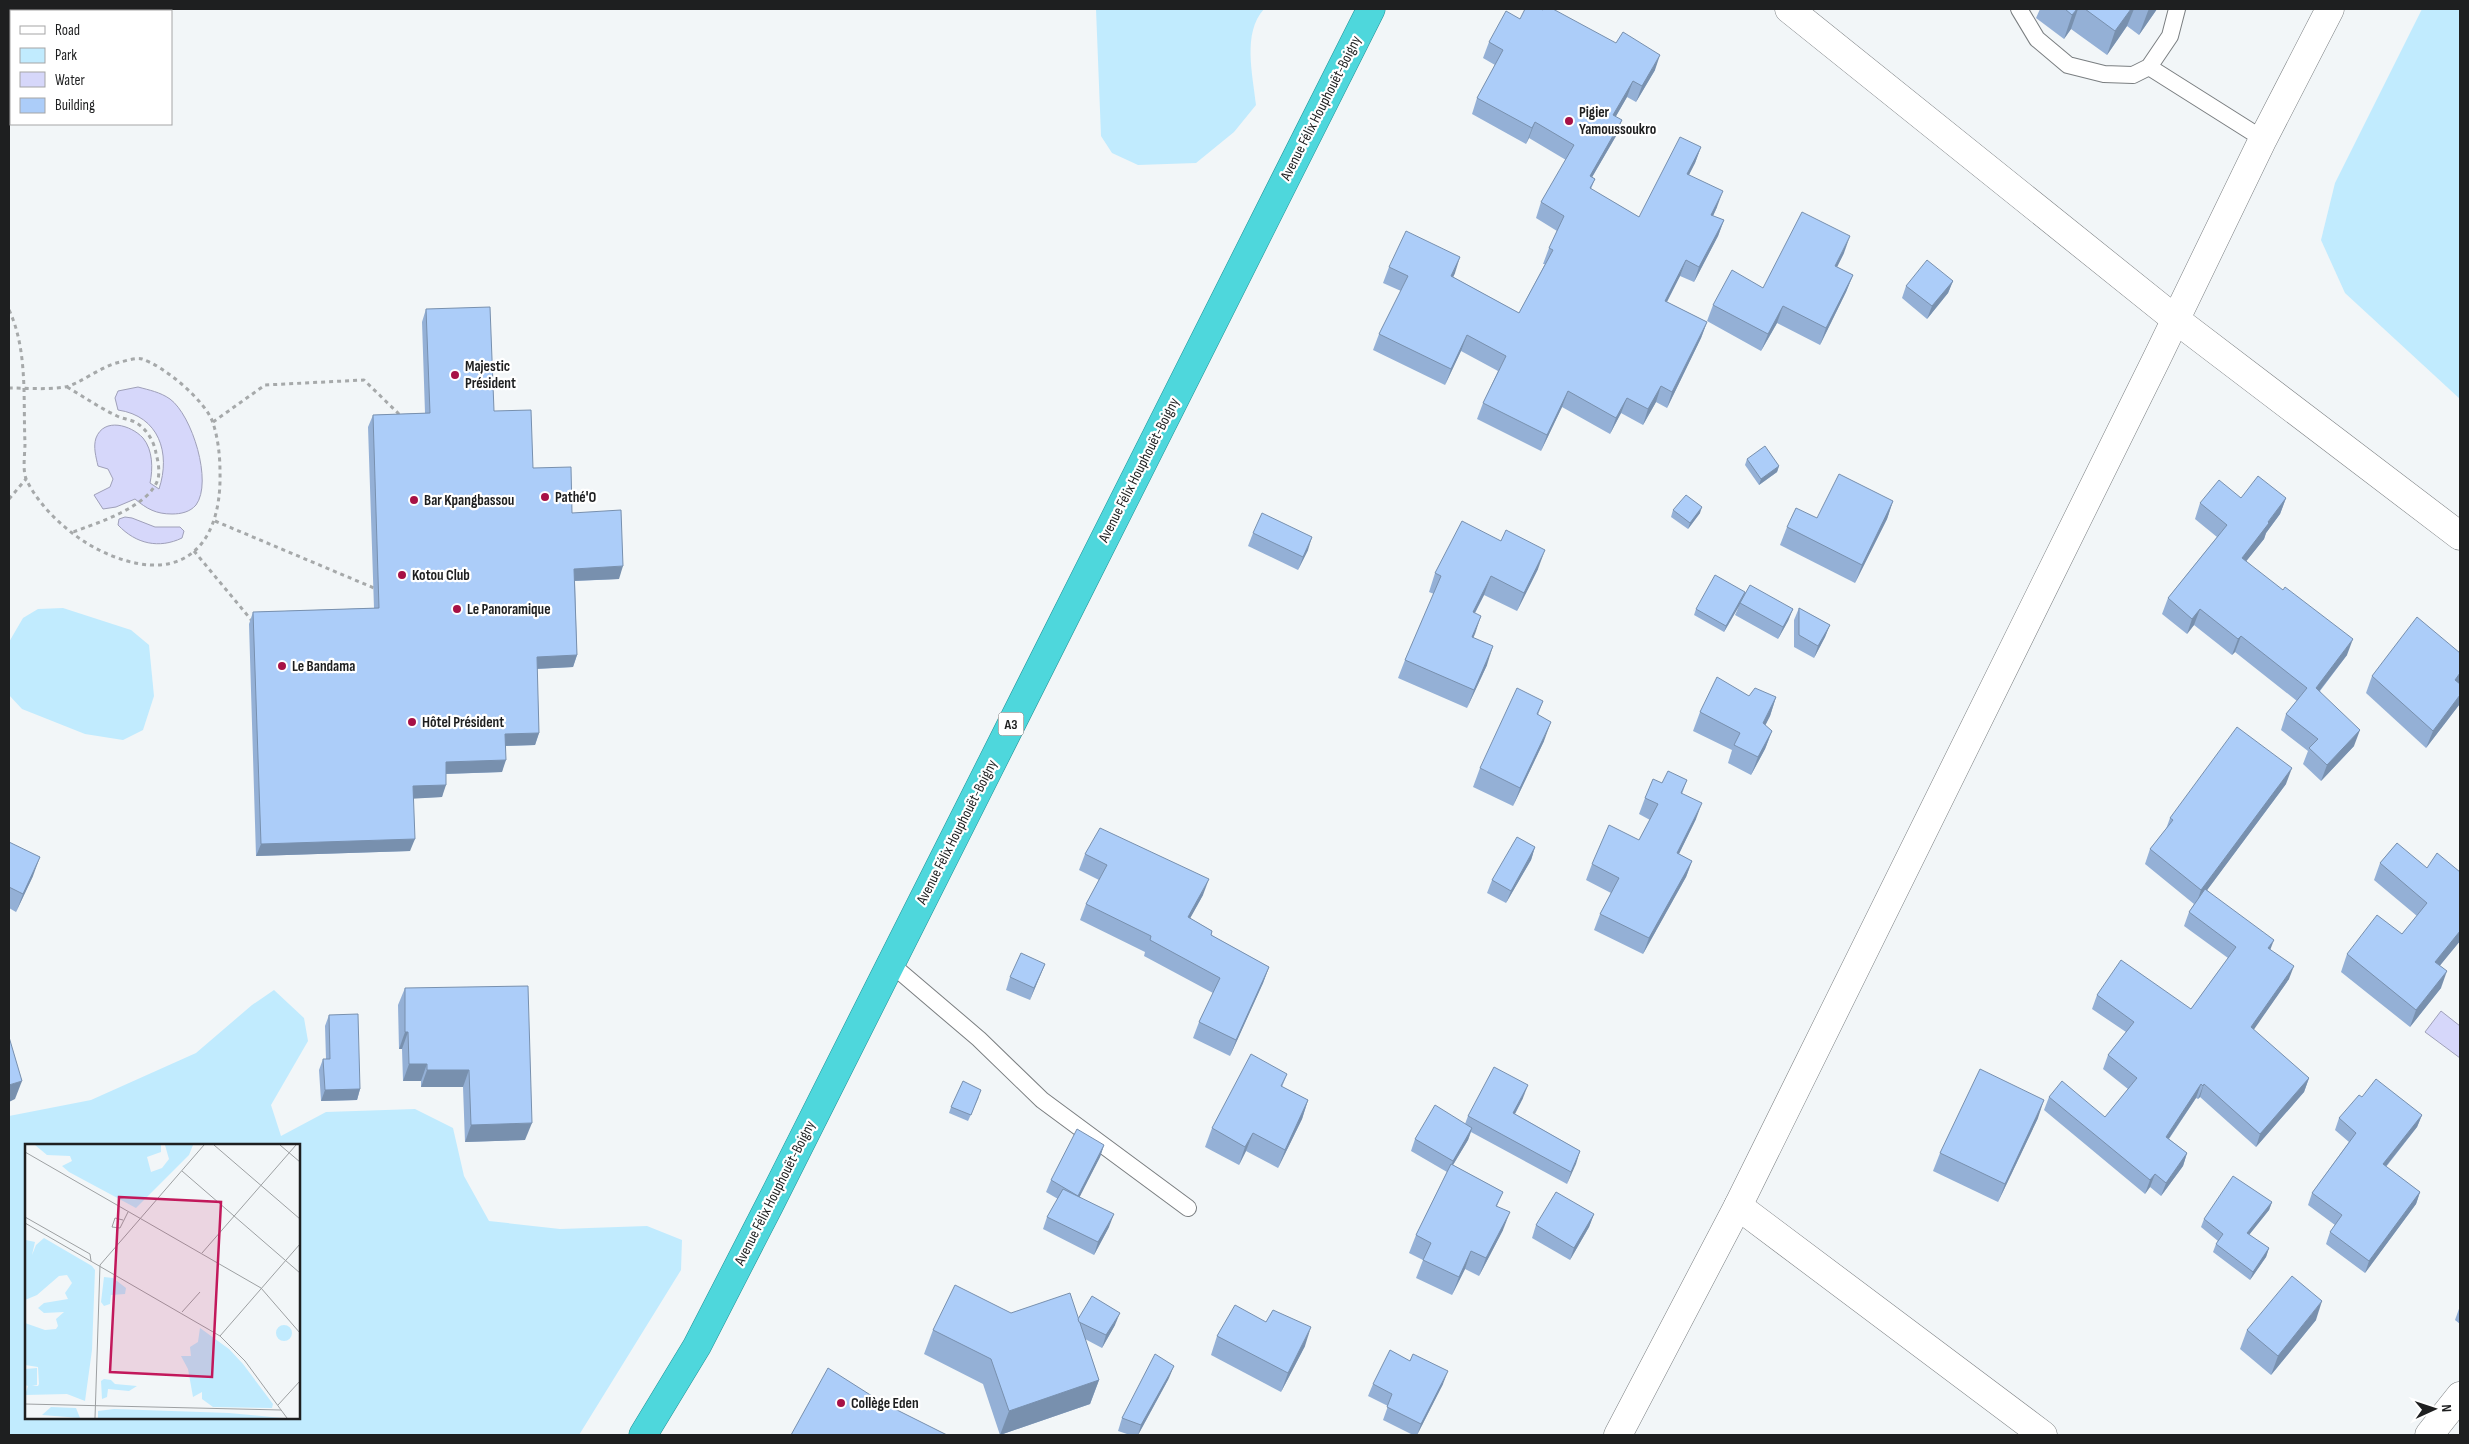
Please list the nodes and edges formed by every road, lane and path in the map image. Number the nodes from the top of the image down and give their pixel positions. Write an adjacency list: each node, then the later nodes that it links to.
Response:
1 (1371, 9): 23 (highway, Avenue Félix Houphouët-Boigny / A3)
2 (1789, 9): 9 (street)
3 (2019, 9): 6 (lane)
4 (2177, 9): 6 (lane)
5 (2330, 9): 7 (street)
6 (2149, 67): 7 (lane)
7 (2263, 139): 9 (street)
8 (9, 310): 12 (path)
9 (2175, 319): 19 (street); 24 (street)
10 (67, 387): 12 (path); 14 (path); 18 (path)
11 (9, 388): 12 (path)
12 (22, 388): 15 (path)
13 (403, 419): 14 (path)
14 (213, 422): 17 (path)
15 (26, 479): 16 (path); 18 (path)
16 (9, 499)
17 (215, 521): 20 (path); 21 (path)
18 (73, 532): 20 (path)
19 (2460, 536)
20 (194, 552): 22 (path)
21 (374, 588)
22 (255, 624)
23 (891, 964): 25 (lane); 27 (highway, Avenue Félix Houphouët-Boigny / A3)
24 (1738, 1206): 28 (street); 29 (street)
25 (1188, 1208)
26 (2460, 1396): 30 (street)
27 (643, 1435)
28 (1618, 1435)
29 (2043, 1435)
30 (2429, 1435)

